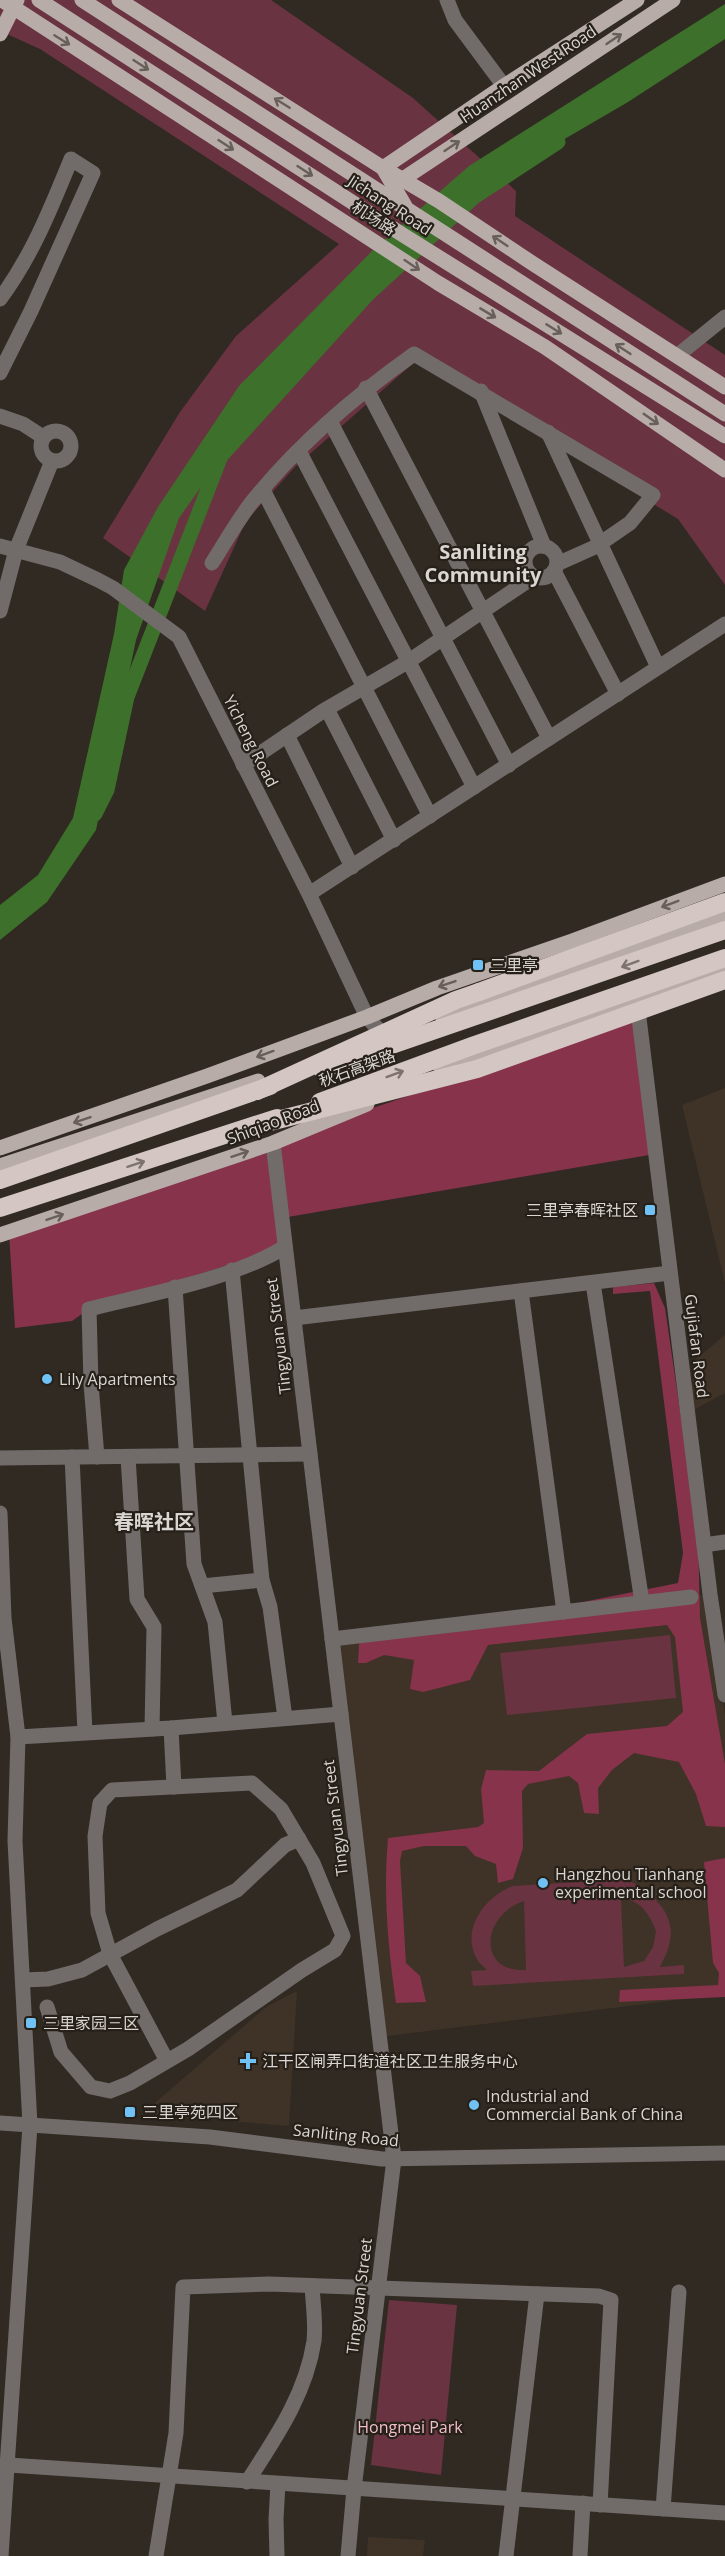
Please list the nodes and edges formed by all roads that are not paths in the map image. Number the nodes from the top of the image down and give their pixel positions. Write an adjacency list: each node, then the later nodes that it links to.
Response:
1 (39, 0): 24 (main road, Jichang Road, one-way to 24)
2 (82, 0): 12 (main road, Jichang Road)
3 (119, 0): 10 (main road, one-way to 3)
4 (447, 0): 9 (street)
5 (637, 0): 9 (main road, Huanzhan West Road)
6 (673, 0): 11 (main road, Huanzhan West Road, one-way to 6)
7 (10, 3): 8 (main road); 28 (main road, 机场路, one-way to 28)
8 (0, 34)
9 (504, 86): 10 (main road, Huanzhan West Road)
10 (383, 168): 11 (main road); 12 (main road)
11 (403, 179): 15 (main road, one-way to 11)
12 (406, 208): 20 (main road, Jichang Road, one-way to 12)
13 (0, 298): 16 (street)
14 (725, 317): 15 (street)
15 (678, 355): 17 (main road)
16 (0, 373)
17 (725, 387)
18 (366, 388): 19 (street); 22 (street); 38 (street)
19 (481, 391): 23 (street); 32 (street)
20 (725, 414)
21 (0, 416): 25 (street)
22 (330, 421): 26 (street); 40 (street)
23 (548, 432): 30 (street); 30 (street)
24 (725, 436)
25 (43, 437): 27 (street); 27 (street)
26 (299, 451): 29 (street); 41 (street)
27 (52, 461): 33 (street)
28 (725, 470)
29 (263, 490): 34 (street); 43 (street)
30 (600, 543): 35 (street); 42 (street)
31 (0, 546): 33 (street, Yicheng Road)
32 (544, 546): 35 (street); 36 (street)
33 (16, 550): 37 (street); 48 (street, Yicheng Road)
34 (212, 563)
35 (556, 568): 36 (street); 44 (street)
36 (531, 576): 38 (street)
37 (0, 611)
38 (484, 611): 40 (street); 47 (street)
39 (725, 624): 42 (street)
40 (444, 638): 41 (street); 49 (street)
41 (410, 661): 43 (street); 50 (street)
42 (658, 667): 44 (street)
43 (365, 687): 45 (street); 51 (street)
44 (618, 694): 47 (street)
45 (327, 709): 46 (street); 52 (street)
46 (287, 735): 48 (street); 53 (street)
47 (549, 738): 49 (street)
48 (243, 765): 55 (street, Yicheng Road)
49 (509, 765): 50 (street)
50 (474, 787): 51 (street)
51 (430, 816): 52 (street)
52 (394, 840): 53 (street)
53 (352, 867): 55 (street)
54 (725, 884): 63 (main road, one-way to 63)
55 (309, 894): 63 (street, Yicheng Road)
56 (725, 902): 65 (highway, bridge)
57 (725, 917): 64 (main road)
58 (725, 930): 65 (highway, 秋石高架路, one-way to 65, bridge)
59 (725, 958): 66 (highway, 秋石高架路, one-way to 59, bridge)
60 (725, 971): 62 (main road, Shiqiao Road)
61 (725, 980): 66 (highway, bridge)
62 (636, 1000): 67 (main road, Shiqiao Road); 75 (street, Gujiafan Road)
63 (367, 1017): 64 (street, Yicheng Road); 68 (main road, one-way to 68)
64 (387, 1039): 69 (main road)
65 (257, 1091): 70 (highway, 秋石高架路)
66 (262, 1124): 71 (highway, 秋石高架路, one-way to 66)
67 (273, 1143): 72 (main road, Shiqiao Road, one-way to 67); 73 (street, Tingyuan Street)
68 (0, 1148)
69 (0, 1166)
70 (0, 1180)
71 (0, 1208)
72 (0, 1235)
73 (285, 1247): 74 (street); 79 (street, Tingyuan Street)
74 (232, 1270): 77 (street); 81 (street)
75 (670, 1273): 76 (street); 89 (street, Gujiafan Road)
76 (593, 1283): 78 (street); 93 (street)
77 (175, 1287): 83 (street); 85 (street)
78 (521, 1291): 79 (street); 94 (street)
79 (294, 1318): 80 (street, Tingyuan Street)
80 (310, 1454): 81 (street); 96 (street, Tingyuan Street)
81 (252, 1455): 83 (street); 90 (street)
82 (128, 1456): 83 (street); 85 (street); 102 (street)
83 (186, 1456): 91 (street)
84 (72, 1457): 85 (street); 86 (street); 103 (street)
85 (97, 1457)
86 (0, 1458)
87 (0, 1513): 95 (street)
88 (725, 1542): 89 (street)
89 (704, 1545): 97 (street, Gujiafan Road)
90 (262, 1580): 91 (street); 99 (street)
91 (202, 1587): 100 (street)
92 (691, 1597): 93 (street)
93 (642, 1602): 94 (street)
94 (564, 1612): 96 (street)
95 (1, 1613): 104 (street)
96 (332, 1639): 98 (street, Tingyuan Street)
97 (725, 1695)
98 (341, 1714): 99 (street); 115 (street, Tingyuan Street)
99 (285, 1718): 100 (street)
100 (225, 1724): 101 (street)
101 (171, 1728): 102 (street); 105 (street)
102 (152, 1729): 103 (street)
103 (85, 1732): 104 (street)
104 (18, 1737): 107 (street)
105 (174, 1787): 106 (street); 108 (street)
106 (299, 1839): 108 (street); 111 (street)
107 (8, 1842): 109 (street)
108 (110, 1954): 109 (street); 111 (street)
109 (23, 1980): 113 (street)
110 (47, 2007): 111 (street)
111 (167, 2061)
112 (0, 2123): 113 (street, Sanliting Road)
113 (30, 2126): 115 (street, Sanliting Road); 120 (street)
114 (725, 2153): 115 (street, Sanliting Road)
115 (394, 2159): 117 (street, Tingyuan Street)
116 (312, 2286): 117 (street); 121 (street); 122 (street)
117 (378, 2289): 119 (street); 124 (street, Tingyuan Street)
118 (679, 2292): 128 (street)
119 (537, 2294): 125 (street); 127 (street)
120 (9, 2465): 121 (street); 130 (street)
121 (169, 2476): 122 (street); 131 (street)
122 (248, 2482): 123 (street)
123 (278, 2484): 124 (street); 132 (street)
124 (354, 2489): 125 (street); 133 (street, Tingyuan Street)
125 (512, 2499): 126 (street); 134 (street)
126 (583, 2504): 127 (street); 135 (street)
127 (600, 2505): 128 (street)
128 (663, 2508): 129 (street)
129 (725, 2513)
130 (1, 2556)
131 (156, 2556)
132 (278, 2556)
133 (348, 2556)
134 (506, 2556)
135 (580, 2556)

